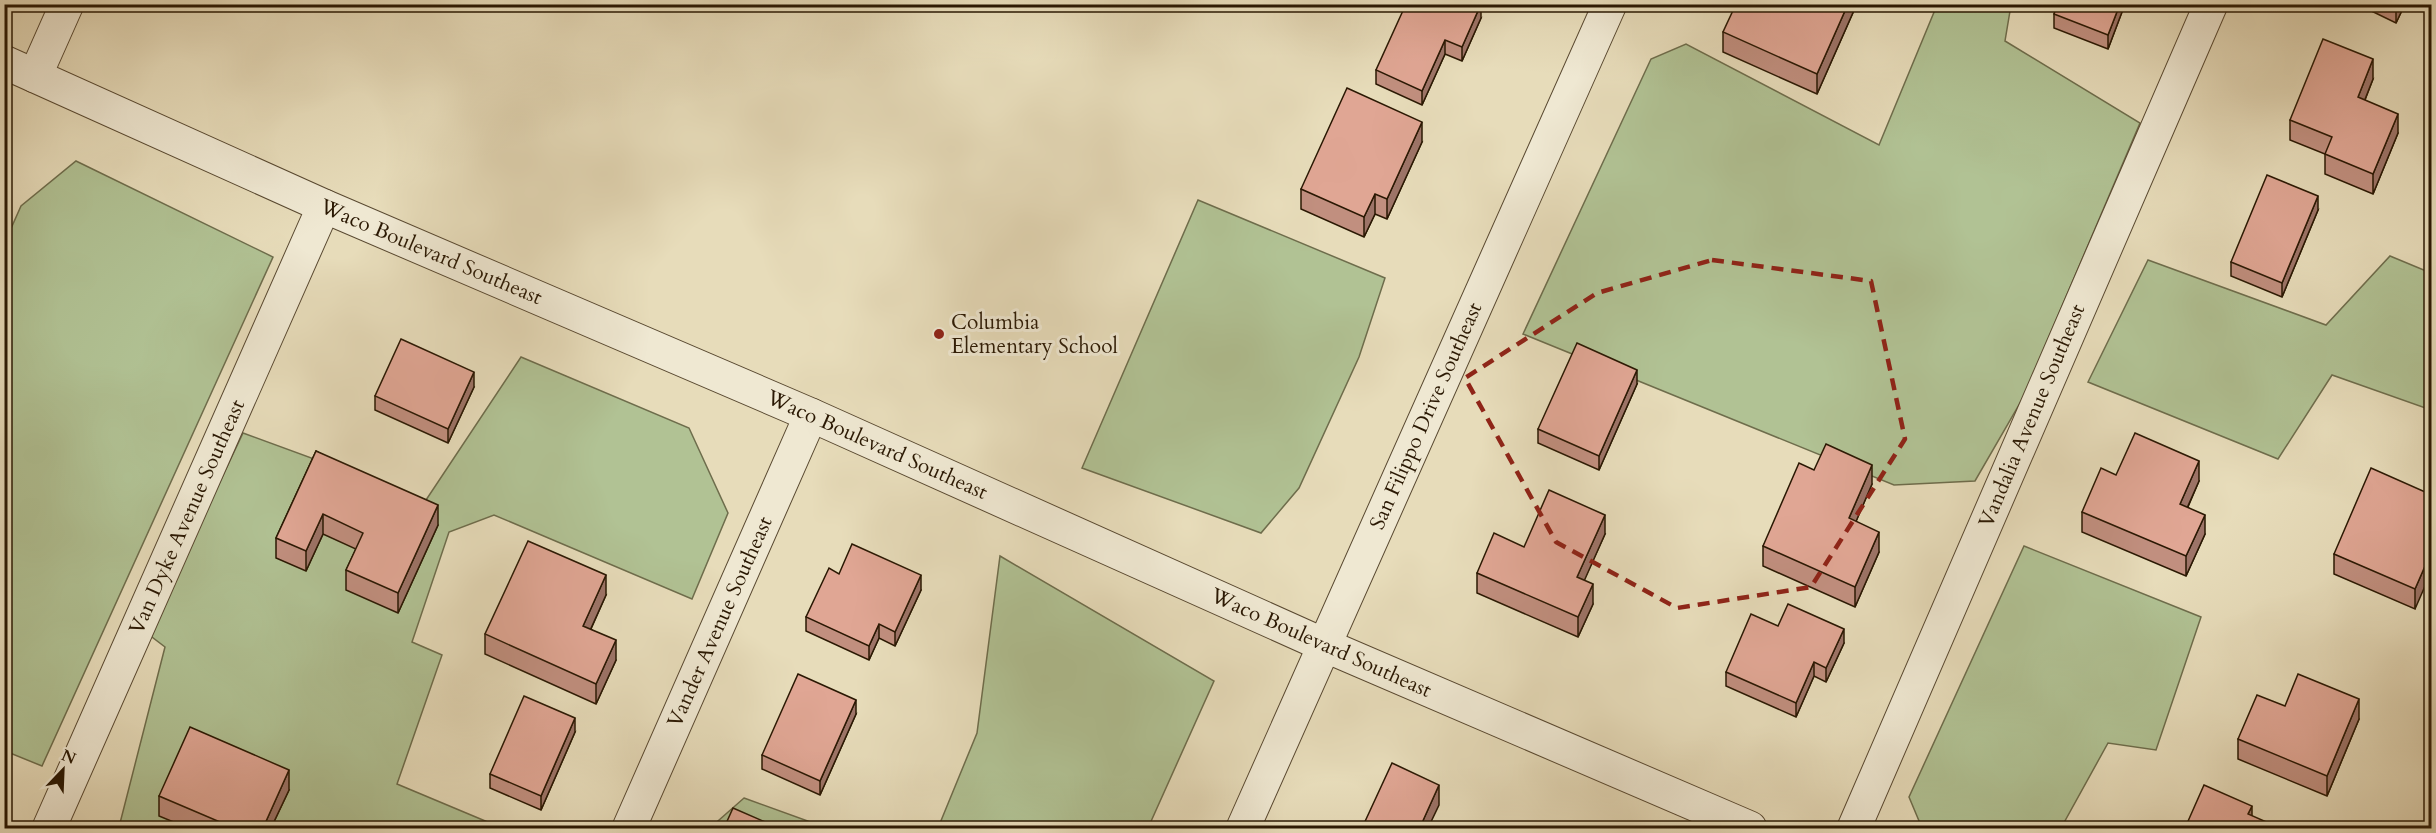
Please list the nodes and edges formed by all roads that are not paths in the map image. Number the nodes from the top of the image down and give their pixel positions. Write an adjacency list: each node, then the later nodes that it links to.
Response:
1 (67, 4): 5 (street)
2 (1610, 4): 8 (street, San Filippo Drive Southeast)
3 (2211, 4): 13 (street, Vandalia Avenue Southeast)
4 (4, 62): 5 (street, Waco Boulevard Southeast)
5 (35, 76): 6 (street, Waco Boulevard Southeast)
6 (324, 206): 7 (street, Waco Boulevard Southeast); 9 (street, Van Dyke Avenue Southeast)
7 (812, 415): 8 (street, Waco Boulevard Southeast); 10 (street, Vander Avenue Southeast)
8 (1324, 645): 11 (street, San Filippo Drive Southeast); 12 (street, Waco Boulevard Southeast)
9 (49, 828)
10 (629, 828)
11 (1243, 828)
12 (1750, 828)
13 (1854, 828)

